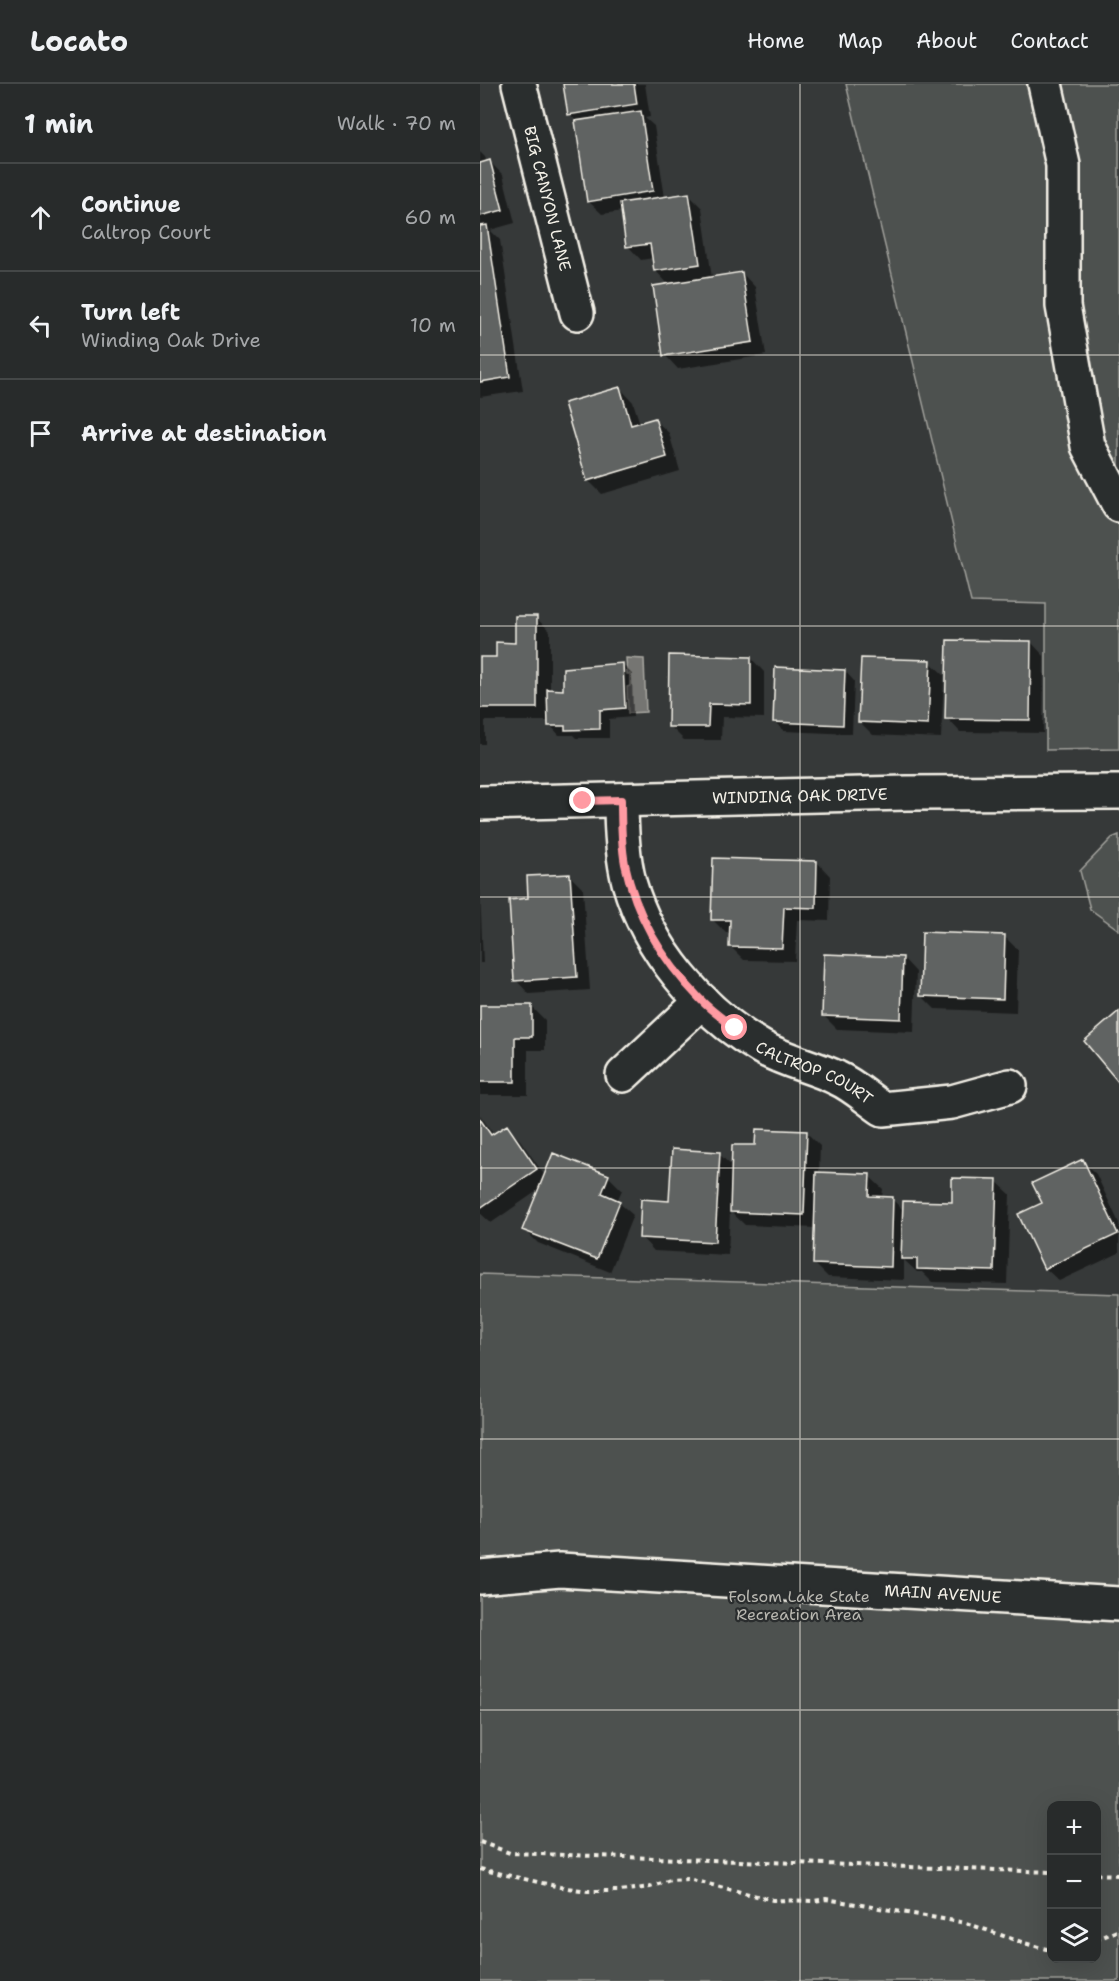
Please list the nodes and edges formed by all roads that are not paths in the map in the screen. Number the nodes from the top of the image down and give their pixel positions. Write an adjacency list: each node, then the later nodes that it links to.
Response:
1 (519, 84): 3 (street, BIG CANYON LANE)
2 (1045, 84): 4 (street)
3 (577, 313)
4 (1119, 505)
5 (1119, 792): 6 (street, WINDING OAK DRIVE)
6 (621, 800): 7 (street, WINDING OAK DRIVE); 8 (street, CALTROP COURT)
7 (480, 803)
8 (702, 1001): 9 (street); 10 (street, CALTROP COURT)
9 (623, 1075)
10 (1010, 1086)
11 (480, 1577): 12 (street, MAIN AVENUE)
12 (1119, 1605)

